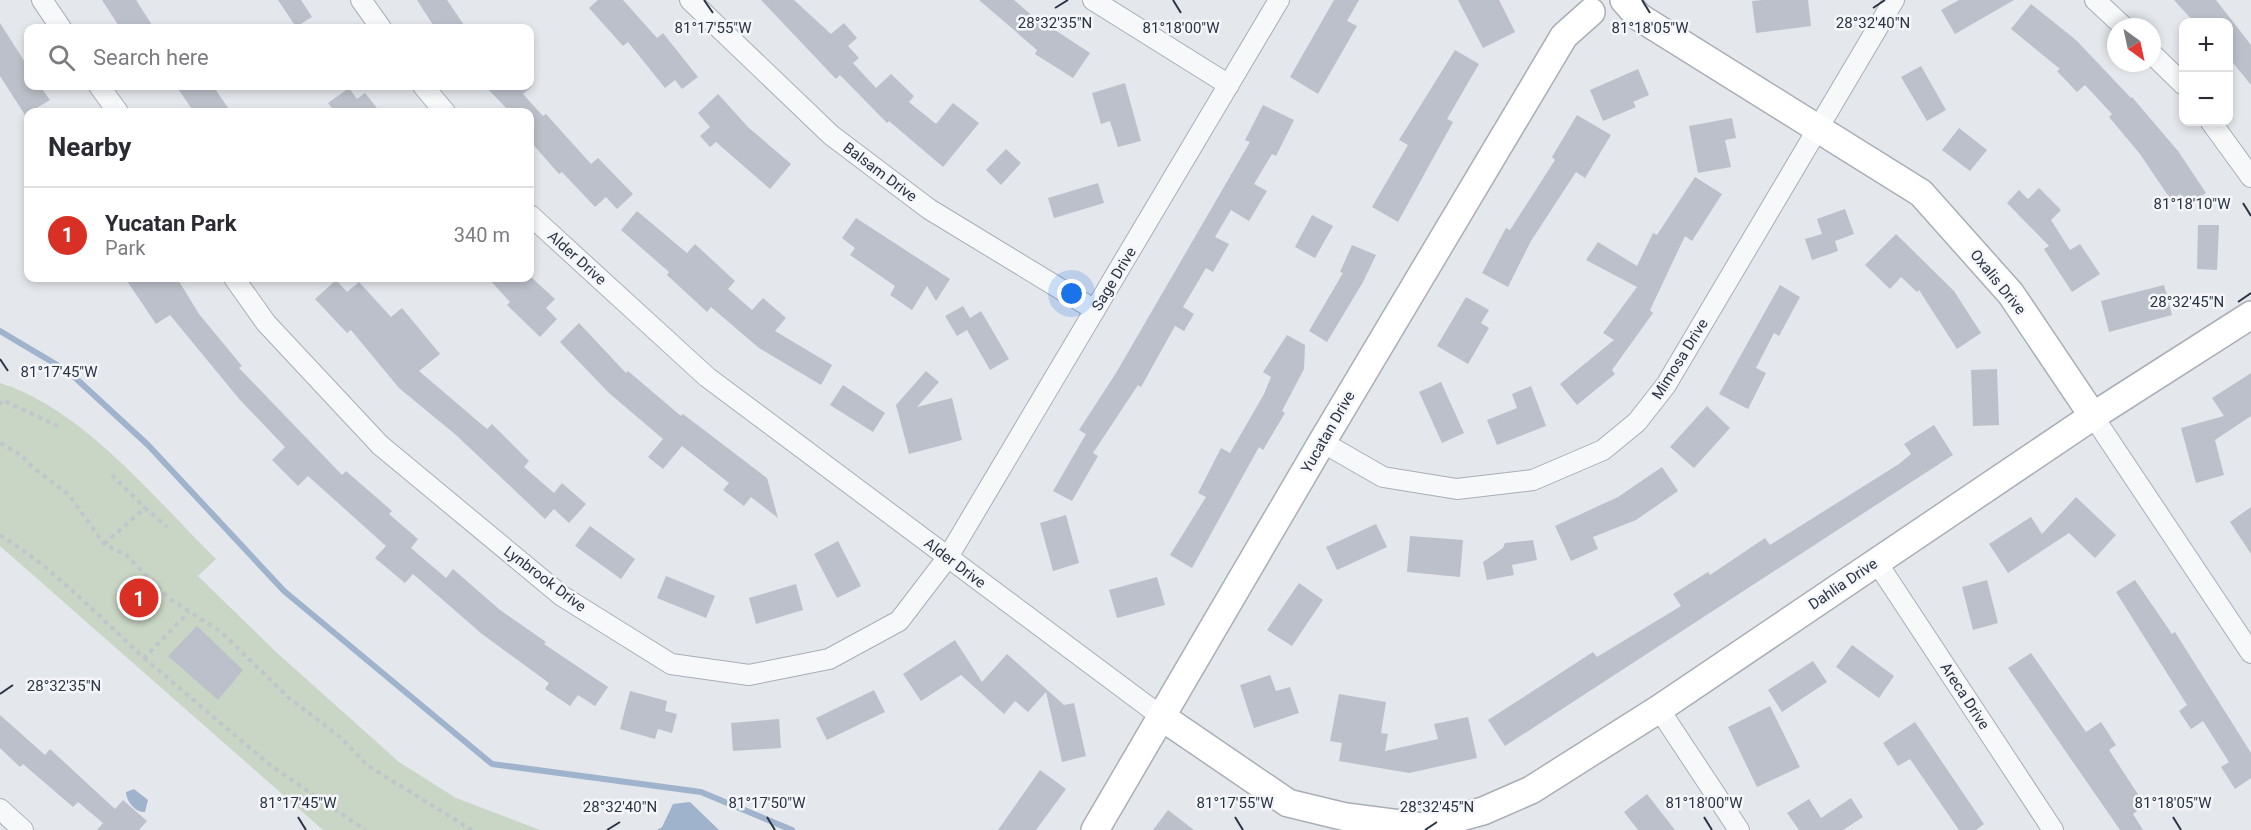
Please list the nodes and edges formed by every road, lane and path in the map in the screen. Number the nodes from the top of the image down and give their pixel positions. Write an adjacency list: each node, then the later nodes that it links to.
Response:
1 (42, 0): 10 (street)
2 (361, 0): 11 (street)
3 (690, 0): 24 (street, Balsam Drive)
4 (1093, 0): 14 (street)
5 (1279, 0): 14 (street, Sage Drive)
6 (1894, 0): 20 (street, Mimosa Drive)
7 (2096, 0): 9 (street)
8 (1602, 5): 20 (street, Oxalis Drive); 29 (street, Yucatan Drive)
9 (2115, 18)
10 (58, 24)
11 (378, 24)
12 (2161, 63): 13 (street)
13 (2179, 80)
14 (1229, 85): 24 (street, Sage Drive)
15 (102, 90): 17 (street)
16 (426, 90): 18 (street)
17 (115, 108)
18 (442, 108)
19 (2214, 126): 21 (street)
20 (1818, 128): 27 (street, Oxalis Drive); 29 (street, Mimosa Drive)
21 (2251, 177)
22 (534, 219): 36 (street, Alder Drive)
23 (237, 282): 36 (street, Lynbrook Drive)
24 (1095, 310): 36 (street, Sage Drive)
25 (2251, 315): 27 (street, Dahlia Drive)
26 (0, 405): 28 (path)
27 (2093, 416): 37 (street, Dahlia Drive); 39 (street, Oxalis Drive)
28 (58, 426)
29 (1322, 442): 42 (street, Yucatan Drive)
30 (0, 443): 35 (path)
31 (112, 476): 32 (path)
32 (145, 508): 33 (path); 35 (path)
33 (167, 527)
34 (0, 535): 40 (path)
35 (104, 544): 38 (path)
36 (948, 557): 42 (street, Alder Drive)
37 (1876, 561): 41 (street, Dahlia Drive); 50 (street, Areca Drive)
38 (190, 612): 40 (path); 47 (path)
39 (2251, 653)
40 (144, 658): 46 (path)
41 (1659, 709): 44 (street, Dahlia Drive); 49 (street)
42 (1162, 717): 44 (street, Alder Drive); 48 (street, Yucatan Drive)
43 (0, 809): 45 (street)
44 (1424, 828)
45 (23, 830)
46 (365, 830)
47 (472, 830)
48 (1095, 830)
49 (1739, 830)
50 (2054, 830)

